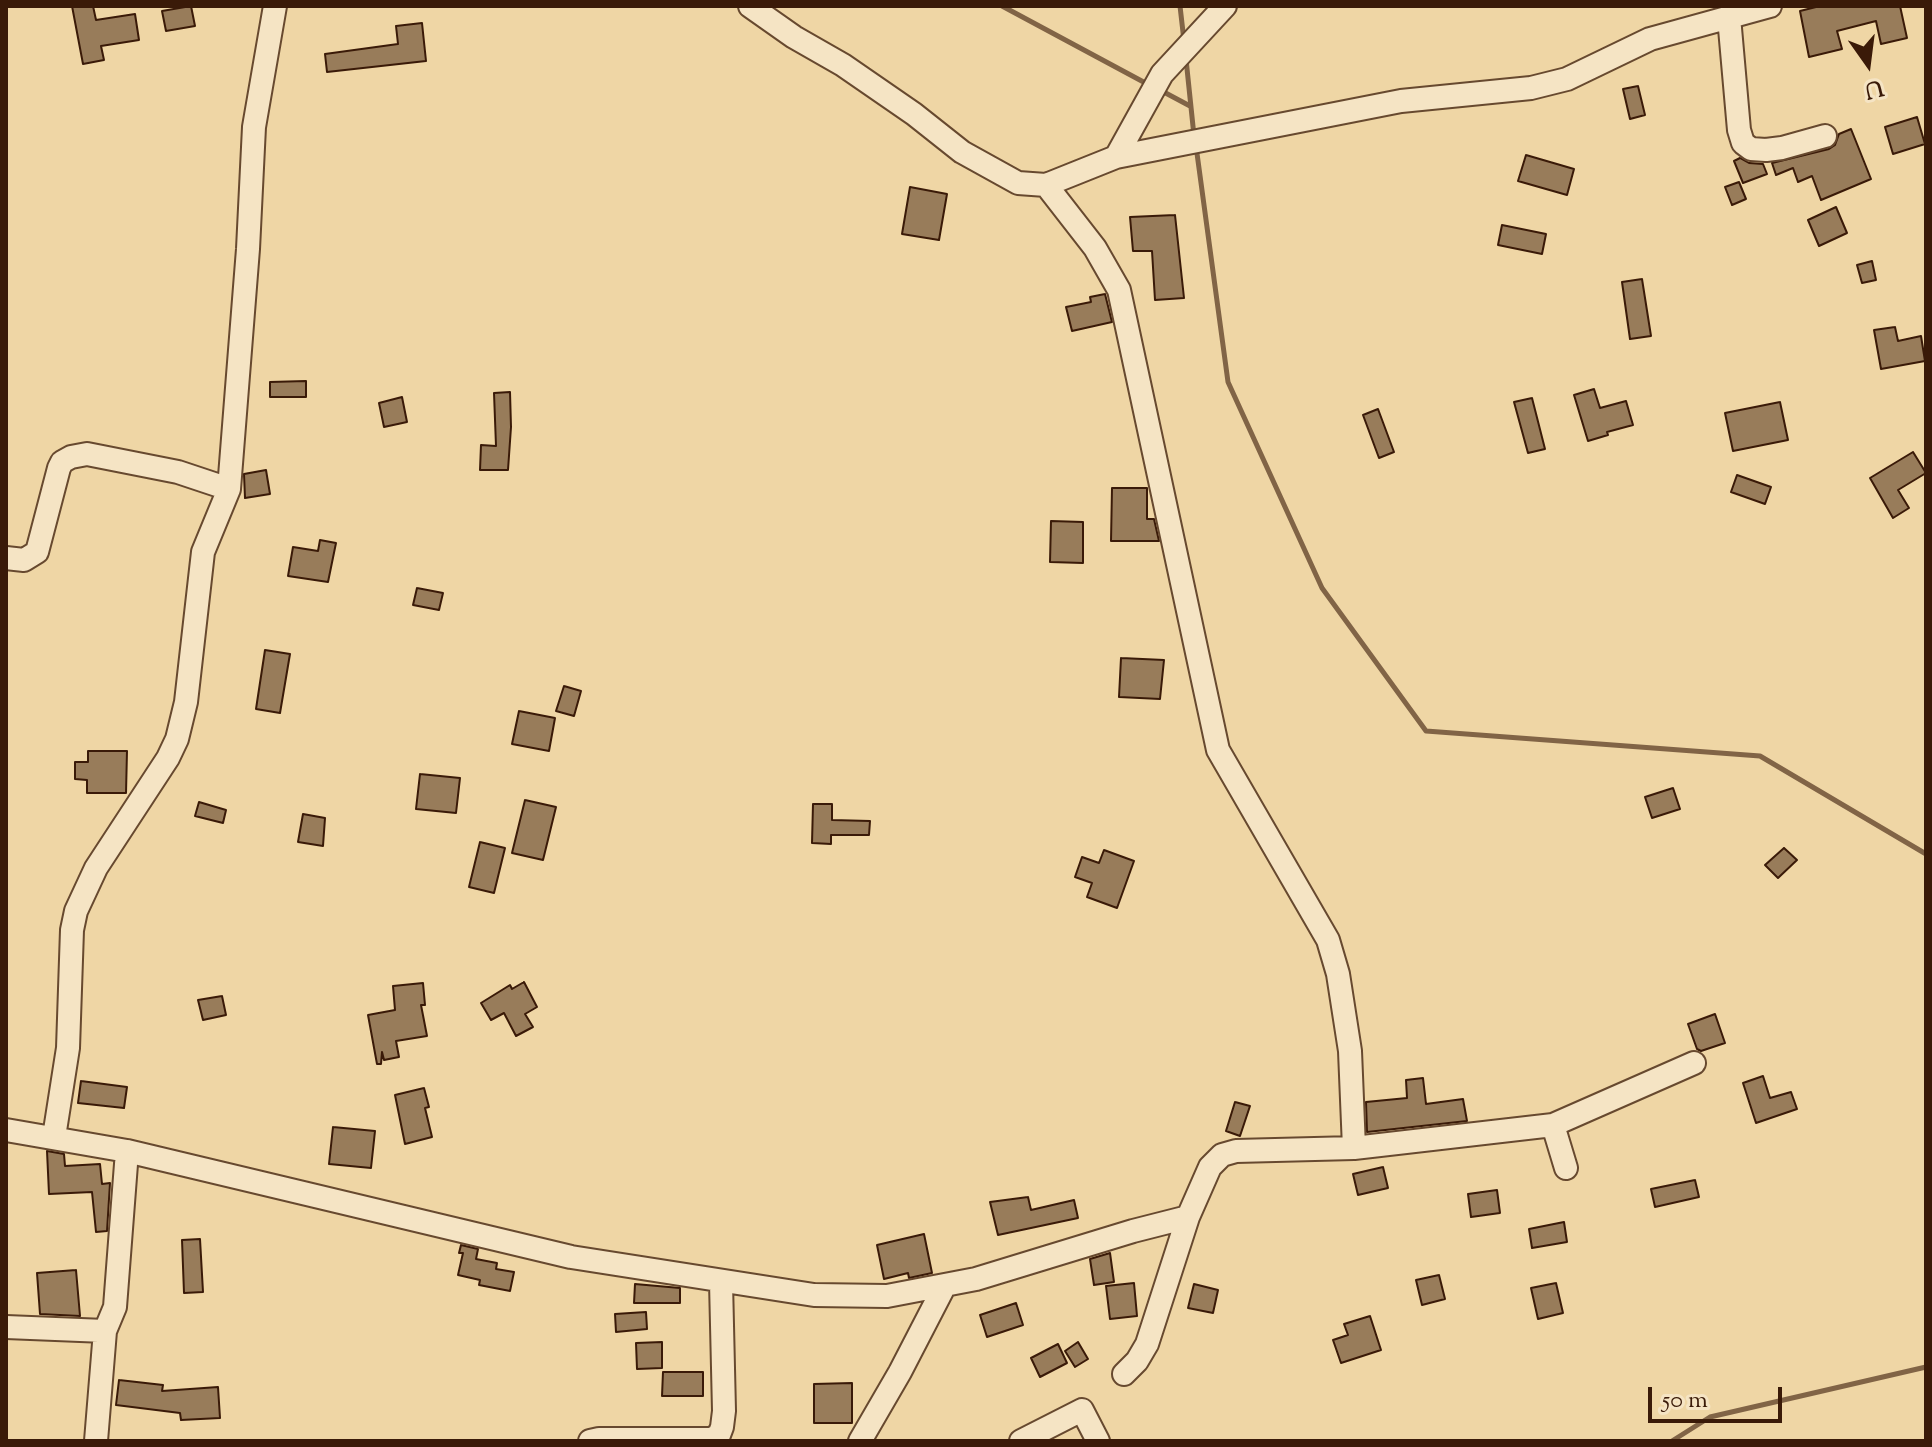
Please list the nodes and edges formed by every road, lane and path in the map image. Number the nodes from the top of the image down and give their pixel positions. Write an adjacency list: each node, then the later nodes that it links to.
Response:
1 (275, 6): 9 (street)
2 (750, 6): 8 (street)
3 (1225, 6): 7 (street)
4 (1770, 6): 5 (street)
5 (1729, 17): 6 (street); 7 (street)
6 (1825, 136)
7 (1116, 157): 8 (street)
8 (1046, 185): 15 (street)
9 (229, 489): 10 (street); 14 (street)
10 (6, 558)
11 (1694, 1063): 12 (street)
12 (1553, 1125): 15 (street); 17 (street)
13 (6, 1130): 14 (street)
14 (54, 1137): 16 (street)
15 (1354, 1148): 18 (street)
16 (127, 1151): 19 (street); 22 (street)
17 (1566, 1168)
18 (1188, 1217): 20 (street); 23 (street)
19 (721, 1282): 20 (street); 25 (street)
20 (945, 1285): 26 (street)
21 (6, 1327): 22 (street)
22 (105, 1331): 24 (street)
23 (1124, 1374)
24 (96, 1441)
25 (590, 1441)
26 (860, 1441)
27 (1021, 1441): 28 (street)
28 (1098, 1441)

